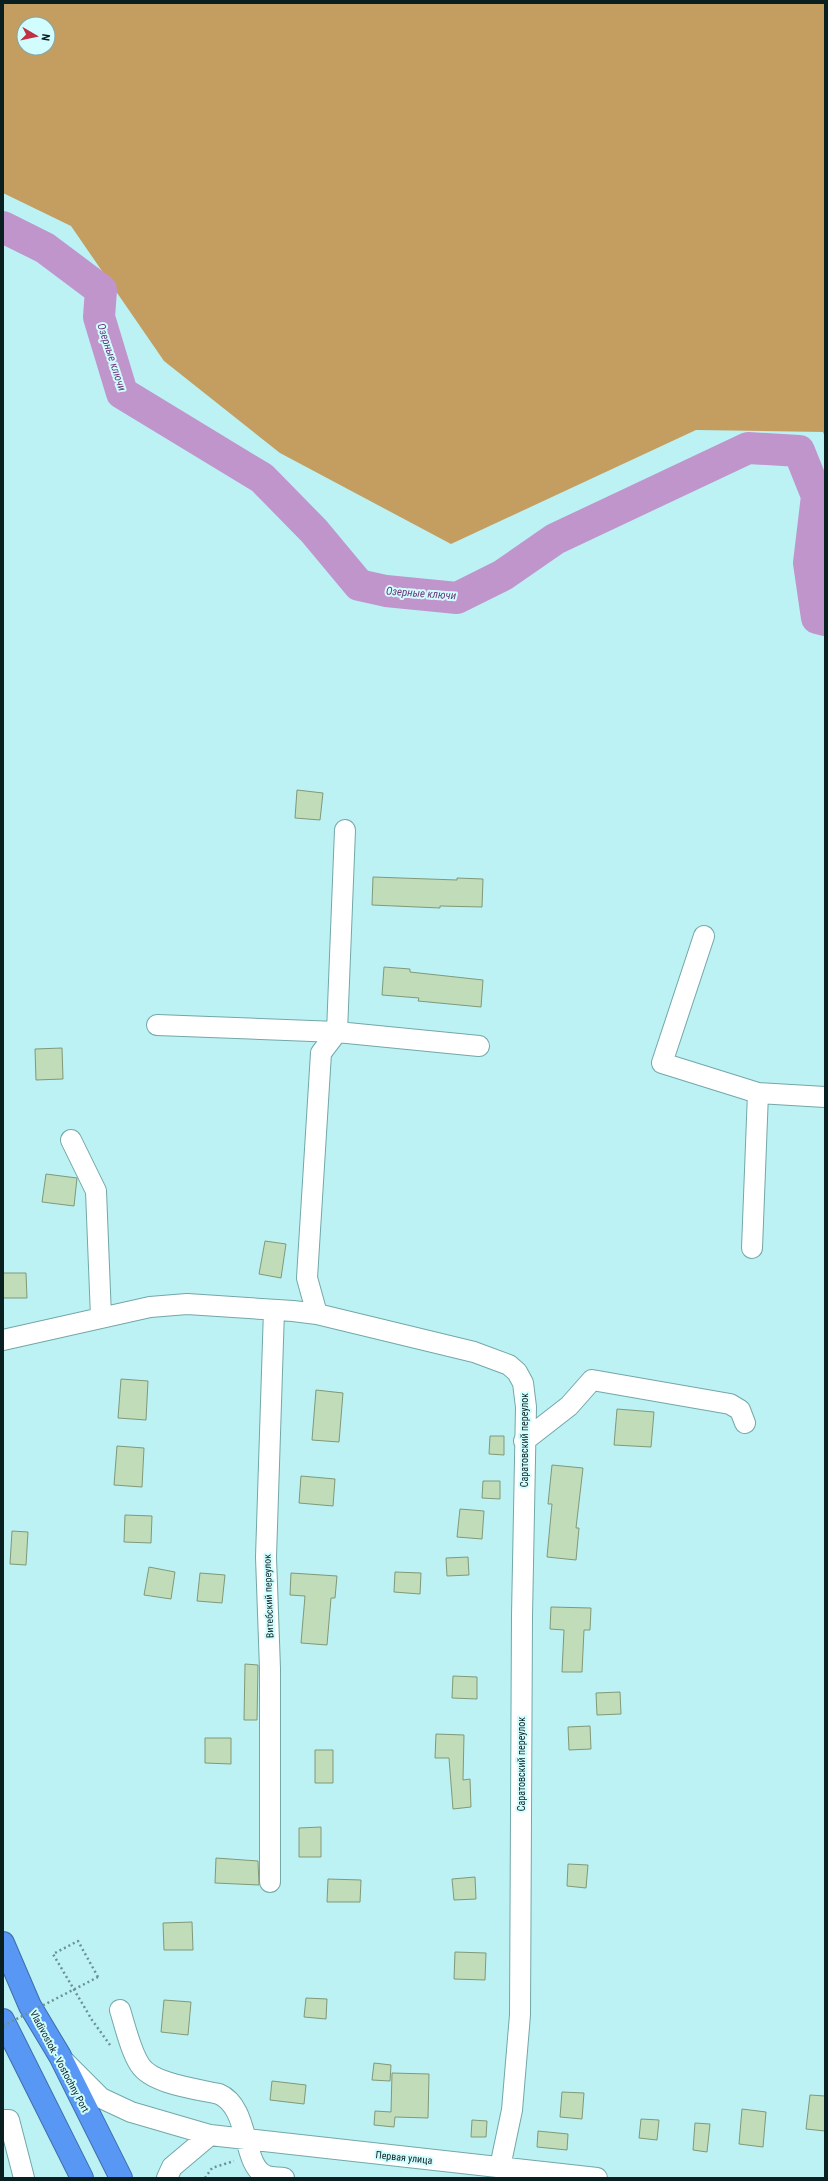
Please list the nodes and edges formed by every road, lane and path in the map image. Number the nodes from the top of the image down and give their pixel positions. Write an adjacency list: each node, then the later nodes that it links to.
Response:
1 (345, 830): 4 (street)
2 (704, 936): 6 (street)
3 (157, 1025): 4 (street)
4 (337, 1032): 5 (street); 11 (street)
5 (478, 1046)
6 (758, 1093): 7 (street); 9 (street)
7 (825, 1097)
8 (71, 1140): 12 (street)
9 (752, 1248)
10 (274, 1310): 11 (street); 12 (street); 16 (street, Витебский переулок)
11 (316, 1314): 15 (street, Саратовский переулок)
12 (101, 1317): 13 (street)
13 (3, 1340)
14 (744, 1423): 15 (street)
15 (524, 1441): 26 (street, Саратовский переулок)
16 (270, 1882)
17 (78, 1941): 21 (path, bridge)
18 (3, 1943): 22 (highway, Vladivostok - Vostochny Port)
19 (120, 2010): 25 (street)
20 (3, 2020): 28 (highway)
21 (3, 2026)
22 (60, 2056): 24 (street, Первая улица); 29 (highway, Vladivostok - Vostochny Port)
23 (6, 2120): 27 (street)
24 (210, 2135): 25 (street, Первая улица); 30 (street)
25 (248, 2139): 26 (street, Первая улица); 31 (street)
26 (508, 2171): 32 (street, Первая улица)
27 (24, 2178)
28 (82, 2178)
29 (121, 2178)
30 (167, 2178)
31 (284, 2178)
32 (597, 2178)

